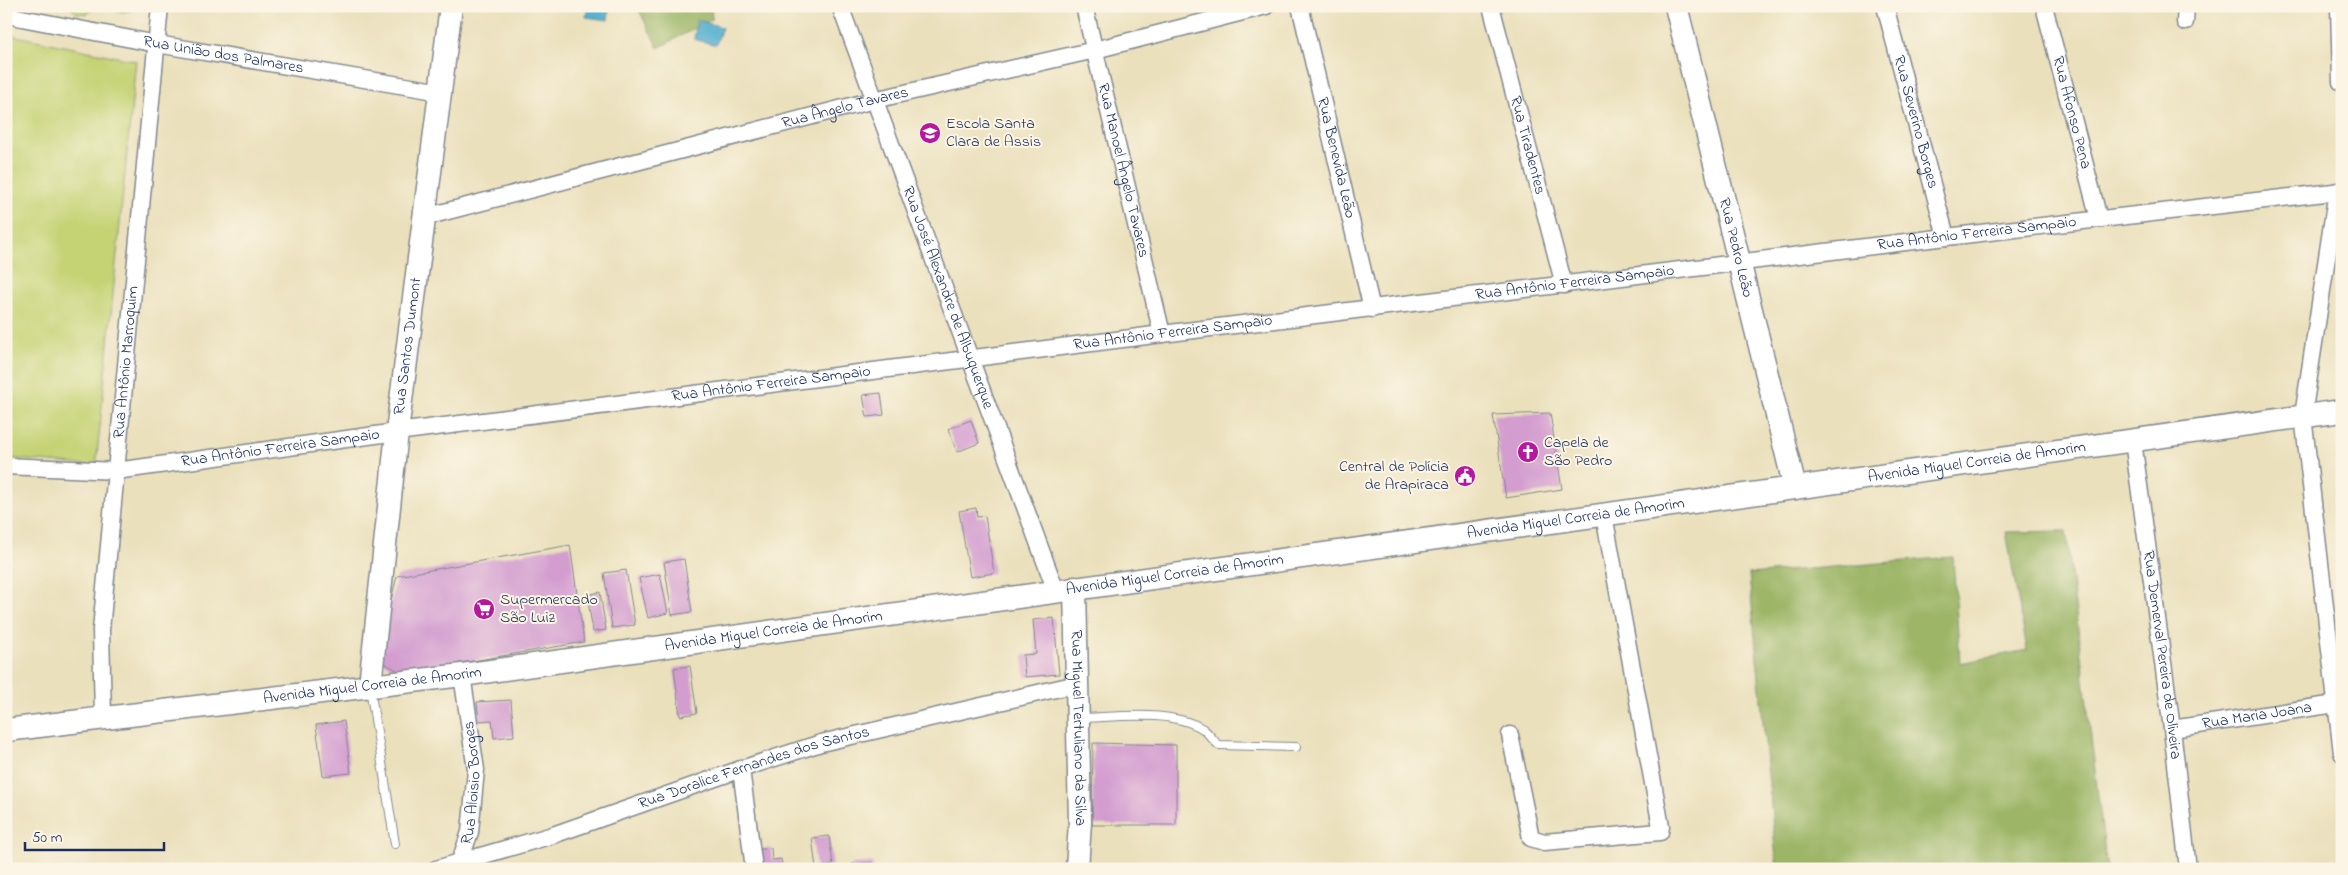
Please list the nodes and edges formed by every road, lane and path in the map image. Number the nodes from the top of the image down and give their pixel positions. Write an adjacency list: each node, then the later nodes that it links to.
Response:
1 (160, 6): 13 (street, Rua Antônio Marroquim)
2 (451, 6): 16 (street, Rua Santos Dumont)
3 (840, 6): 17 (street, Rua José Alexandre de Albuquerque)
4 (1084, 6): 14 (street, Rua Manoel Ângelo Tavares)
5 (1266, 6): 14 (street, Rua Ângelo Tavares)
6 (1300, 6): 24 (street, Rua Benevida Leão)
7 (1491, 6): 23 (street, Rua Tiradentes)
8 (1676, 6): 22 (street, Rua Pedro Leão)
9 (1885, 6): 21 (street, Rua Severino Borges)
10 (2044, 6): 20 (street, Rua Afonso Pena)
11 (2339, 6): 15 (street)
12 (6, 14): 13 (street, Rua União dos Palmares)
13 (157, 44): 16 (street, Rua União dos Palmares); 32 (street, Rua Antônio Marroquim)
14 (1094, 50): 17 (street, Rua Ângelo Tavares); 25 (street, Rua Manoel Ângelo Tavares)
15 (2341, 82)
16 (441, 92): 19 (street, Rua Santos Dumont)
17 (874, 100): 19 (street, Rua Ângelo Tavares); 26 (street, Rua José Alexandre de Albuquerque)
18 (2339, 191): 20 (street, Rua Antônio Ferreira Sampaio); 28 (street)
19 (424, 218): 29 (street, Rua Santos Dumont)
20 (2099, 219): 21 (street, Rua Antônio Ferreira Sampaio)
21 (1946, 237): 22 (street, Rua Antônio Ferreira Sampaio)
22 (1740, 263): 23 (street, Rua Antônio Ferreira Sampaio); 33 (street, Rua Pedro Leão)
23 (1564, 285): 24 (street, Rua Antônio Ferreira Sampaio)
24 (1372, 309): 25 (street, Rua Antônio Ferreira Sampaio)
25 (1162, 334): 26 (street, Rua Antônio Ferreira Sampaio)
26 (970, 358): 29 (street, Rua Antônio Ferreira Sampaio); 35 (street, Rua José Alexandre de Albuquerque)
27 (2342, 411): 28 (street, Avenida Miguel Correia de Amorim)
28 (2303, 416): 30 (street, Avenida Miguel Correia de Amorim); 39 (street)
29 (397, 432): 32 (street, Rua Antônio Ferreira Sampaio); 38 (street, Rua Santos Dumont)
30 (2133, 441): 33 (street, Avenida Miguel Correia de Amorim); 42 (street, Rua Demerval Pereira de Oliveira)
31 (6, 466): 32 (street, Rua Antônio Ferreira Sampaio)
32 (116, 471): 40 (street, Rua Antônio Marroquim)
33 (1795, 488): 34 (street, Avenida Miguel Correia de Amorim)
34 (1604, 515): 35 (street, Avenida Miguel Correia de Amorim); 44 (street)
35 (1065, 589): 36 (street, Avenida Miguel Correia de Amorim); 37 (street, Rua Miguel Tertuliano da Silva)
36 (462, 675): 38 (street, Avenida Miguel Correia de Amorim); 49 (street, Rua Aloisio Borges)
37 (1077, 684): 41 (street, Rua Miguel Tertuliano da Silva); 47 (street, Rua Doralice Fernandes dos Santos)
38 (370, 685): 40 (street, Avenida Miguel Correia de Amorim); 48 (lane)
39 (2339, 704): 42 (street, Rua Maria Joana); 46 (street)
40 (103, 718): 43 (street, Avenida Miguel Correia de Amorim)
41 (1078, 718): 45 (lane); 52 (street, Rua Miguel Tertuliano da Silva)
42 (2172, 728): 53 (street, Rua Demerval Pereira de Oliveira)
43 (6, 730)
44 (1510, 735)
45 (1296, 747)
46 (2342, 753)
47 (741, 769): 49 (street, Rua Doralice Fernandes dos Santos); 51 (street)
48 (395, 844)
49 (460, 861): 50 (street, Rua Doralice Fernandes dos Santos)
50 (436, 869)
51 (754, 869)
52 (1078, 869)
53 (2188, 869)

